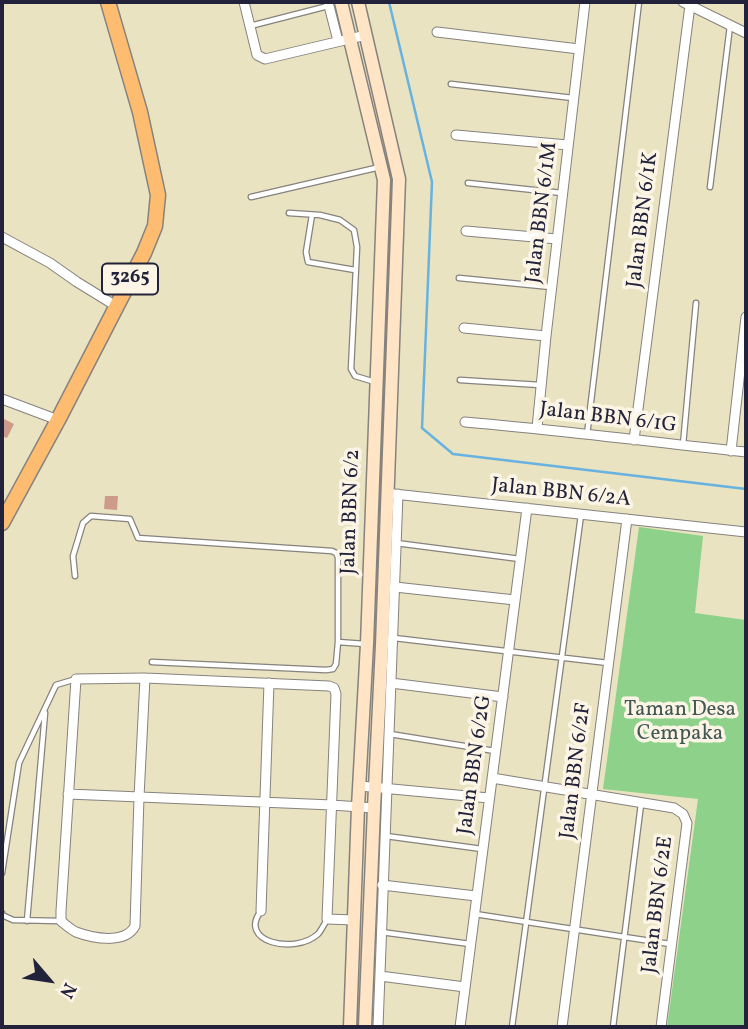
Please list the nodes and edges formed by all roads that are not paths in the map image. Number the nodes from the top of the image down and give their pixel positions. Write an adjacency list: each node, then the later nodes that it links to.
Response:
1 (108, 2): 33 (main road, 3265)
2 (244, 2): 9 (street)
3 (358, 2): 12 (street, Jalan BBN 6/2)
4 (585, 2): 14 (street, Jalan BBN 6/1M)
5 (639, 2): 44 (lane)
6 (333, 3): 9 (lane); 13 (street, Jalan BBN 6/2)
7 (686, 3): 8 (street); 45 (street, Jalan BBN 6/1K)
8 (730, 25): 11 (street); 21 (lane)
9 (250, 26): 13 (street)
10 (437, 32): 14 (street)
11 (746, 33)
12 (366, 35): 13 (street); 50 (street, Jalan BBN 6/2)
13 (344, 40): 19 (street, Jalan BBN 6/2)
14 (579, 48): 16 (street, Jalan BBN 6/1M)
15 (451, 84): 16 (lane)
16 (574, 98): 18 (street, Jalan BBN 6/1M)
17 (456, 135): 18 (street)
18 (568, 145): 22 (street, Jalan BBN 6/1M)
19 (380, 167): 23 (lane); 38 (street, Jalan BBN 6/2)
20 (468, 183): 22 (lane)
21 (710, 187)
22 (563, 194): 28 (street, Jalan BBN 6/1M)
23 (251, 197)
24 (289, 213): 25 (lane)
25 (312, 215): 29 (lane); 29 (lane)
26 (466, 231): 28 (street)
27 (2, 237): 33 (street)
28 (557, 239): 31 (street, Jalan BBN 6/1M)
29 (355, 270): 38 (lane)
30 (459, 278): 31 (lane)
31 (552, 287): 36 (street, Jalan BBN 6/1M)
32 (696, 303): 46 (lane)
33 (116, 306): 41 (main road, 3265)
34 (746, 317): 47 (street)
35 (464, 328): 36 (street)
36 (546, 337): 39 (street, Jalan BBN 6/1M)
37 (460, 380): 39 (lane)
38 (376, 383): 49 (street, Jalan BBN 6/2)
39 (541, 385): 43 (street, Jalan BBN 6/1M)
40 (2, 399): 41 (street)
41 (58, 420): 53 (main road, 3265)
42 (465, 422): 43 (street, Jalan BBN 6/1G)
43 (537, 428): 44 (street, Jalan BBN 6/1G)
44 (587, 435): 45 (street, Jalan BBN 6/1G)
45 (634, 440): 46 (street, Jalan BBN 6/1G)
46 (682, 446): 47 (street, Jalan BBN 6/1G)
47 (731, 451): 48 (street, Jalan BBN 6/1G)
48 (746, 452)
49 (372, 494): 50 (street, Jalan BBN 6/2A); 63 (street, Jalan BBN 6/2)
50 (393, 494): 51 (street, Jalan BBN 6/2A); 56 (street); 78 (street, Jalan BBN 6/2)
51 (527, 508): 52 (street, Jalan BBN 6/2A); 57 (street, Jalan BBN 6/2G)
52 (581, 514): 54 (street, Jalan BBN 6/2A); 65 (lane)
53 (3, 519)
54 (627, 519): 55 (street, Jalan BBN 6/2A); 67 (street, Jalan BBN 6/2F)
55 (746, 532)
56 (396, 543): 57 (lane); 59 (street)
57 (520, 559): 60 (street, Jalan BBN 6/2G)
58 (75, 576): 62 (lane)
59 (395, 587): 60 (street); 61 (street)
60 (515, 600): 64 (street, Jalan BBN 6/2G)
61 (393, 638): 64 (lane); 71 (street)
62 (338, 642): 63 (lane); 66 (lane)
63 (366, 644): 77 (street, Jalan BBN 6/2)
64 (509, 650): 65 (lane); 72 (street, Jalan BBN 6/2G)
65 (562, 657): 67 (lane); 79 (lane)
66 (152, 662)
67 (609, 663): 81 (street, Jalan BBN 6/2F)
68 (145, 678): 69 (street); 70 (street); 82 (street)
69 (76, 679): 73 (lane); 80 (street)
70 (269, 683): 84 (street); 86 (street)
71 (391, 683): 72 (street); 74 (street)
72 (503, 696): 75 (street, Jalan BBN 6/2G)
73 (45, 708): 91 (lane); 99 (lane)
74 (389, 734): 75 (lane); 78 (street)
75 (496, 751): 76 (street, Jalan BBN 6/2G)
76 (492, 779): 79 (street, Jalan BBN 6/2E); 83 (street, Jalan BBN 6/2G)
77 (360, 786): 78 (street); 87 (street, Jalan BBN 6/2)
78 (381, 787): 83 (street); 88 (street, Jalan BBN 6/2); 89 (street)
79 (545, 787): 81 (street, Jalan BBN 6/2E); 101 (lane)
80 (68, 794): 82 (street); 100 (street)
81 (592, 795): 85 (street, Jalan BBN 6/2E); 102 (street, Jalan BBN 6/2F)
82 (139, 797): 84 (street); 100 (street)
83 (489, 798): 90 (street, Jalan BBN 6/2G)
84 (265, 802): 86 (street); 94 (street)
85 (641, 803): 104 (lane); 106 (street, Jalan BBN 6/2E)
86 (332, 805): 87 (street); 97 (street)
87 (358, 807): 88 (street); 98 (street, Jalan BBN 6/2)
88 (374, 808): 110 (street, Jalan BBN 6/2)
89 (384, 836): 90 (lane); 92 (street)
90 (482, 849): 93 (street, Jalan BBN 6/2G)
91 (2, 873)
92 (382, 885): 93 (street); 103 (street)
93 (476, 897): 96 (street, Jalan BBN 6/2G)
94 (261, 911): 97 (lane)
95 (2, 913): 99 (lane)
96 (474, 914): 101 (lane); 105 (street, Jalan BBN 6/2G)
97 (327, 919): 98 (street)
98 (354, 920): 109 (street, Jalan BBN 6/2)
99 (27, 921): 100 (lane)
100 (61, 921)
101 (526, 922): 102 (lane); 113 (lane)
102 (574, 930): 104 (lane); 114 (street, Jalan BBN 6/2F)
103 (381, 932): 105 (lane); 107 (street)
104 (623, 937): 106 (lane); 115 (lane)
105 (470, 944): 108 (street, Jalan BBN 6/2G)
106 (671, 944): 116 (street, Jalan BBN 6/2E)
107 (380, 976): 108 (street); 111 (street)
108 (466, 987): 112 (street, Jalan BBN 6/2G)
109 (349, 1027)
110 (365, 1027)
111 (378, 1027)
112 (460, 1027)
113 (512, 1027)
114 (562, 1027)
115 (613, 1027)
116 (661, 1027)

